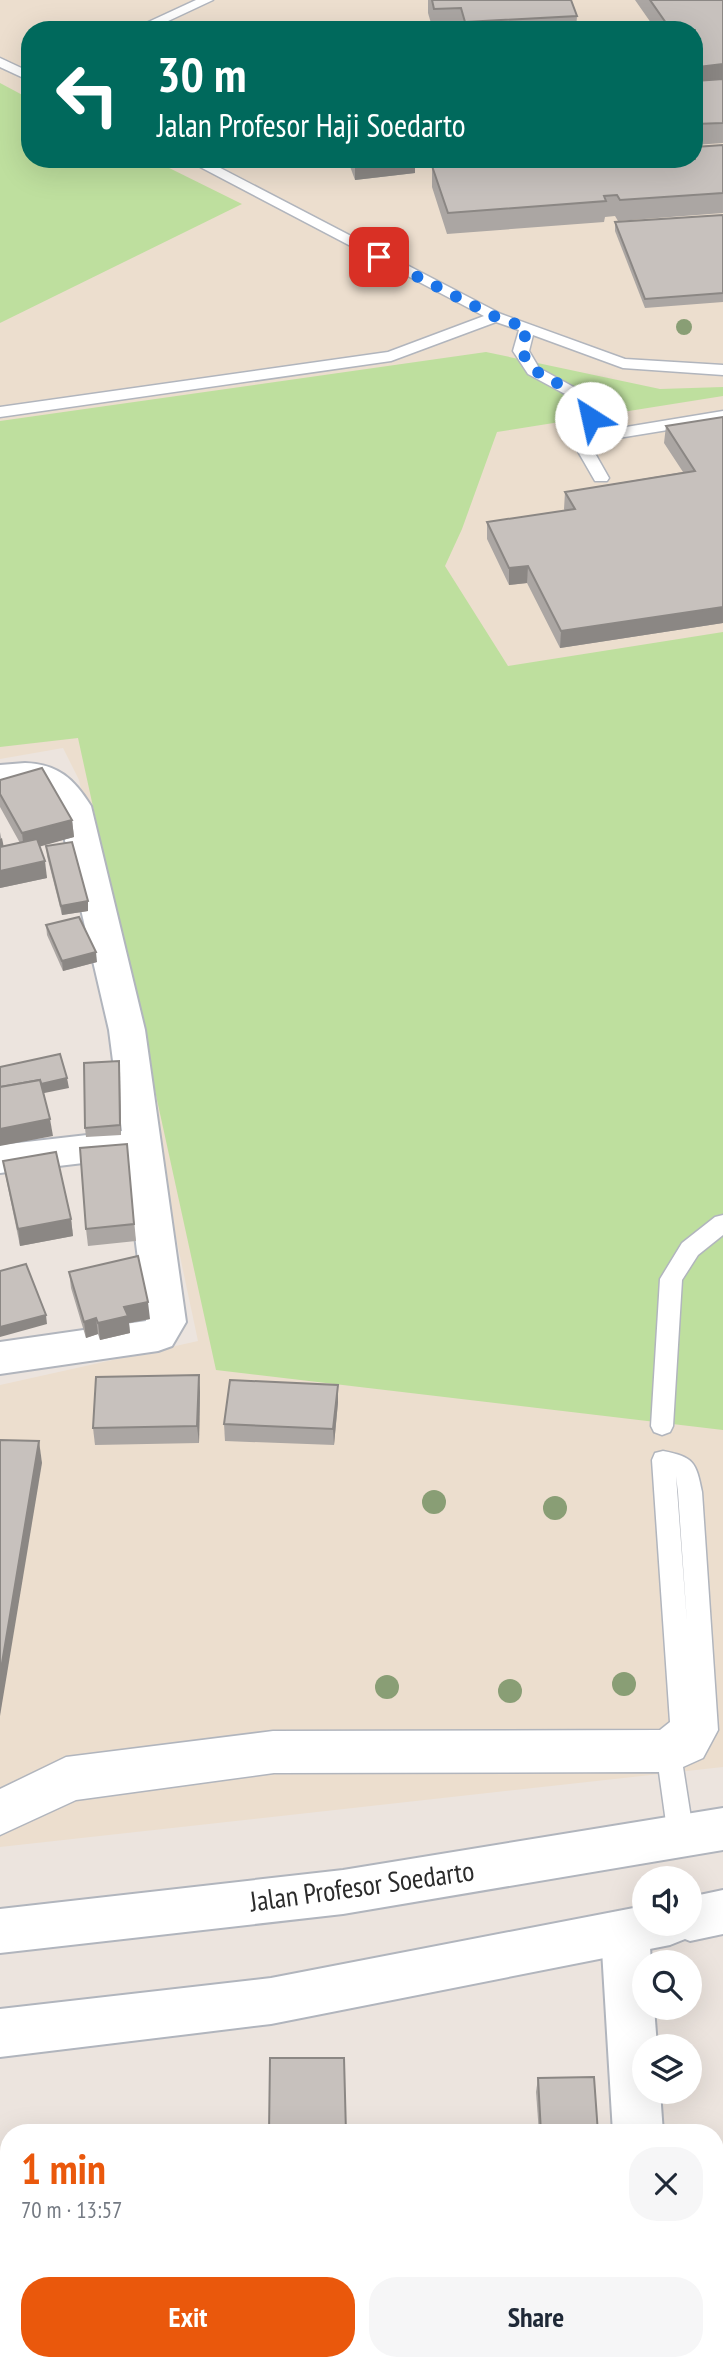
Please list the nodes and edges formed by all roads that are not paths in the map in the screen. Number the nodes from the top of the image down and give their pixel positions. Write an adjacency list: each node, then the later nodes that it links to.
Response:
1 (206, 0): 2 (lane)
2 (158, 21)
3 (0, 62): 4 (lane)
4 (21, 72)
5 (209, 168): 6 (lane)
6 (496, 317): 7 (lane); 9 (lane)
7 (527, 328): 8 (lane); 11 (lane)
8 (723, 370)
9 (0, 412)
10 (723, 416): 11 (lane)
11 (596, 437): 12 (lane)
12 (601, 478)
13 (0, 775): 14 (street)
14 (142, 1143): 15 (street); 17 (street)
15 (0, 1159)
16 (723, 1223): 18 (lane)
17 (0, 1359)
18 (662, 1426)
19 (670, 1761): 20 (lane); 21 (lane); 22 (lane)
20 (0, 1801)
21 (0, 1824)
22 (702, 1833): 25 (street, Jalan Profesor Soedarto)
23 (723, 1912): 24 (street)
24 (702, 1916)
25 (0, 1931)
26 (632, 1931): 28 (street)
27 (648, 1936): 29 (street)
28 (0, 2033)
29 (638, 2124)

